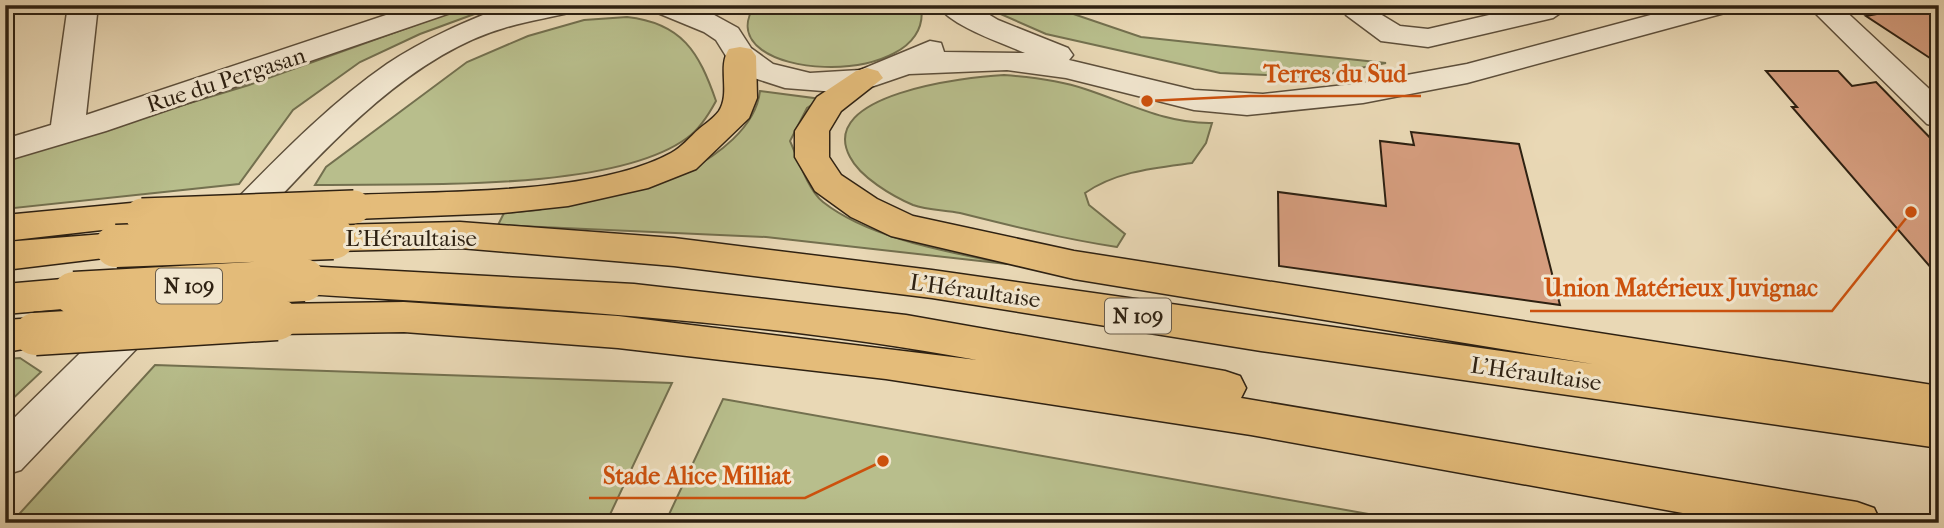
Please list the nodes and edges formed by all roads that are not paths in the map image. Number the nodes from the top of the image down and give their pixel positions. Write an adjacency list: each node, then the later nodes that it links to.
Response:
1 (83, 5): 18 (street)
2 (446, 5): 18 (street, Rue du Pergasan)
3 (533, 5): 12 (street)
4 (567, 5): 12 (street)
5 (663, 5): 13 (street)
6 (950, 5): 14 (street); 16 (street)
7 (1557, 5): 11 (street)
8 (1722, 5): 10 (street)
9 (1822, 5): 17 (street)
10 (1681, 10): 16 (street)
11 (1361, 15)
12 (491, 23): 27 (street)
13 (733, 32): 15 (street); 20 (highway)
14 (908, 65): 15 (street); 16 (street)
15 (867, 78): 25 (highway)
16 (1303, 100)
17 (1939, 117)
18 (67, 132): 19 (street, Rue du Pergasan)
19 (5, 150)
20 (344, 223): 21 (highway, bridge); 22 (highway, L'Héraultaise / N 109, bridge); 26 (highway, L'Héraultaise / N 109)
21 (5, 228)
22 (5, 256)
23 (5, 299): 29 (highway, L'Héraultaise / N 109, bridge)
24 (20, 335): 28 (highway, bridge)
25 (1939, 404)
26 (1939, 430)
27 (5, 456)
28 (1857, 523)
29 (1873, 523)

